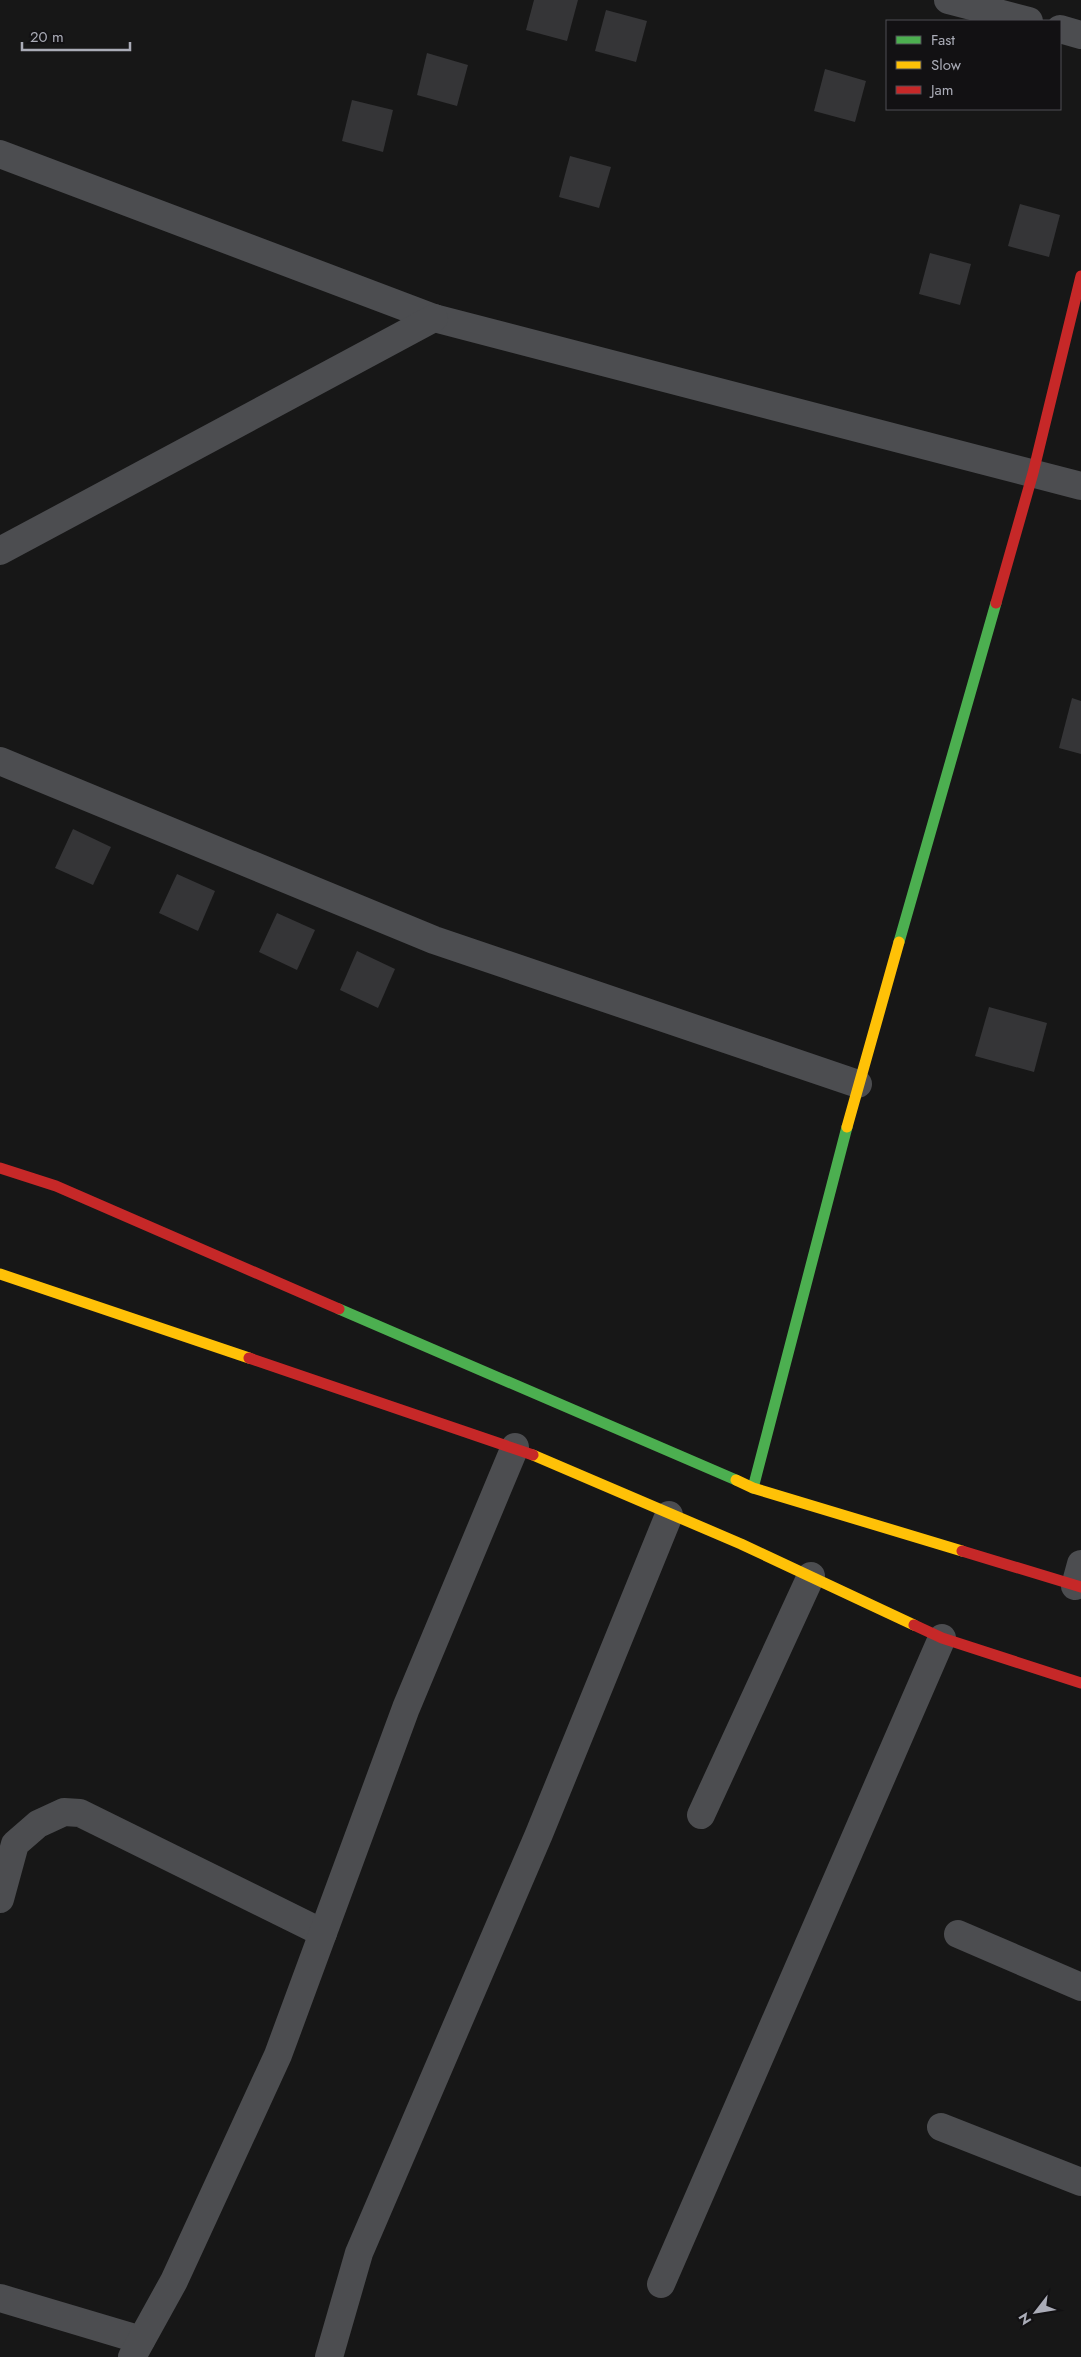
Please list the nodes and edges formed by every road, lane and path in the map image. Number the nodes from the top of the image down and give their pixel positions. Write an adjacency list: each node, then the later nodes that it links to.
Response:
1 (948, 0): 2 (street)
2 (1025, 20)
3 (1061, 29): 4 (street)
4 (1081, 35)
5 (0, 154): 7 (street)
6 (1081, 276): 8 (street)
7 (434, 318): 8 (street); 10 (street)
8 (1033, 474): 9 (street); 12 (street)
9 (1081, 486)
10 (0, 551)
11 (0, 761): 12 (street)
12 (858, 1084): 16 (street)
13 (0, 1168): 16 (street)
14 (0, 1274): 15 (street)
15 (515, 1447): 17 (street); 24 (street)
16 (753, 1488): 19 (street)
17 (669, 1515): 18 (street); 32 (street)
18 (811, 1576): 20 (street); 22 (street)
19 (1079, 1579)
20 (942, 1638): 21 (street); 29 (street)
21 (1081, 1683)
22 (701, 1815)
23 (0, 1900): 24 (street)
24 (323, 1933): 31 (street)
25 (958, 1934): 26 (street)
26 (1081, 1986)
27 (941, 2127): 28 (street)
28 (1081, 2182)
29 (661, 2284)
30 (0, 2298): 31 (street)
31 (136, 2349)
32 (329, 2357)

